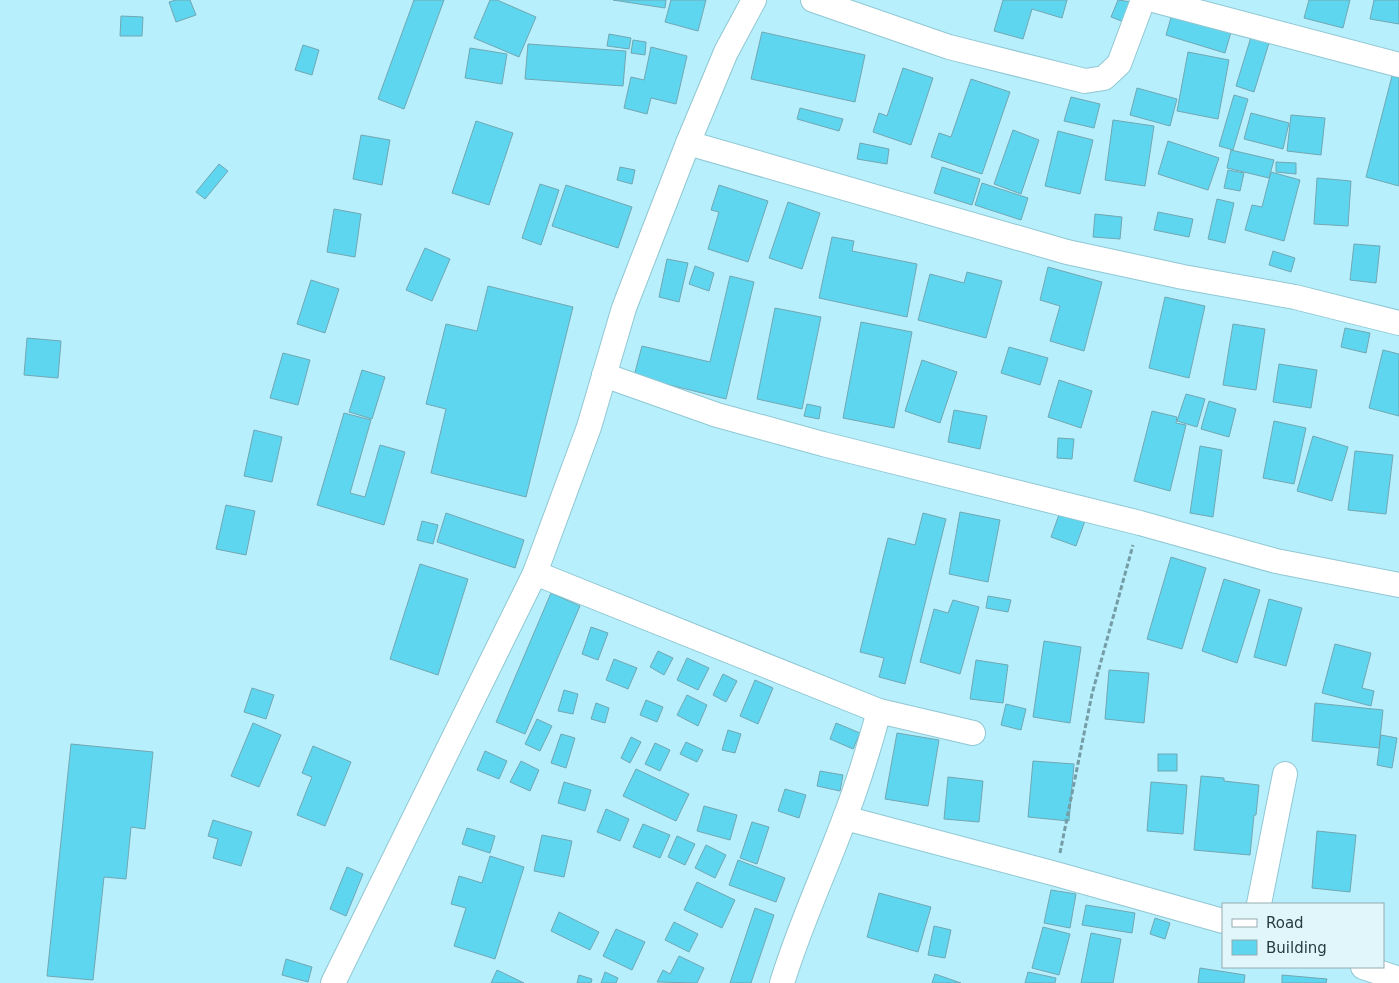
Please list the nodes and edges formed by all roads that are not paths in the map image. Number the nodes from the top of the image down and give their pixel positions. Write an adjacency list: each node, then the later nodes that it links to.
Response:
1 (754, 0): 6 (street)
2 (813, 0): 3 (street)
3 (1143, 0)
4 (1153, 0): 5 (street)
5 (1399, 65)
6 (688, 143): 7 (street); 8 (street)
7 (1399, 322)
8 (604, 375): 9 (street); 10 (street)
9 (535, 573): 11 (street); 19 (street)
10 (1399, 584)
11 (879, 711): 12 (street); 14 (street)
12 (973, 733)
13 (1284, 774): 15 (street)
14 (845, 818): 16 (street); 20 (street)
15 (1259, 903)
16 (1222, 921)
17 (1366, 968): 18 (street)
18 (1399, 979)
19 (334, 983)
20 (782, 983)

